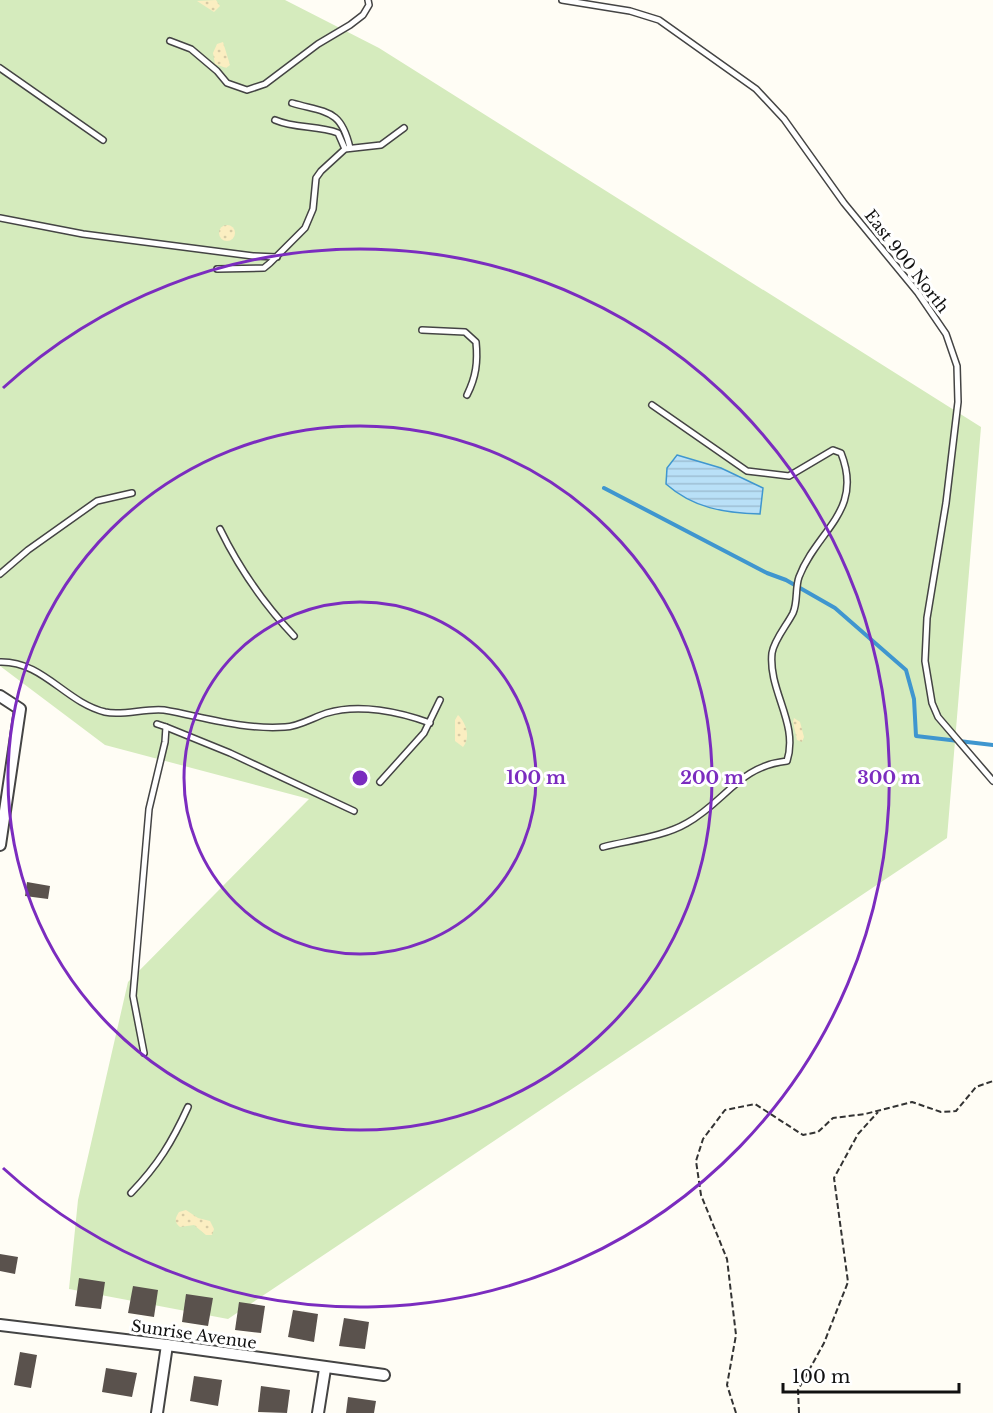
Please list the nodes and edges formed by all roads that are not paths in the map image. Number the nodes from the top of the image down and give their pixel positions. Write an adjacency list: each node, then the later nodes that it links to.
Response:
1 (368, 0): 3 (lane)
2 (562, 0): 26 (lane, East 900 North)
3 (170, 41)
4 (0, 68): 8 (lane)
5 (292, 102): 9 (lane)
6 (275, 120): 9 (lane)
7 (405, 128): 9 (lane)
8 (103, 140)
9 (348, 149): 11 (lane)
10 (0, 218): 11 (lane)
11 (278, 257): 12 (lane)
12 (217, 269)
13 (422, 330): 14 (lane)
14 (467, 396)
15 (652, 405): 30 (lane)
16 (132, 493): 18 (lane)
17 (220, 529): 19 (lane)
18 (0, 574)
19 (294, 636)
20 (0, 662): 23 (lane)
21 (0, 696): 29 (street)
22 (440, 700): 23 (lane)
23 (430, 723): 27 (lane)
24 (158, 724): 25 (lane)
25 (166, 727): 28 (lane); 31 (lane)
26 (993, 781)
27 (380, 782)
28 (354, 811)
29 (0, 845)
30 (603, 847)
31 (144, 1053)
32 (188, 1107): 33 (lane)
33 (131, 1193)
34 (0, 1325): 35 (street, Sunrise Avenue)
35 (167, 1345): 36 (street, Sunrise Avenue); 38 (street)
36 (325, 1369): 37 (street, Sunrise Avenue); 39 (street)
37 (384, 1375)
38 (157, 1413)
39 (318, 1413)

